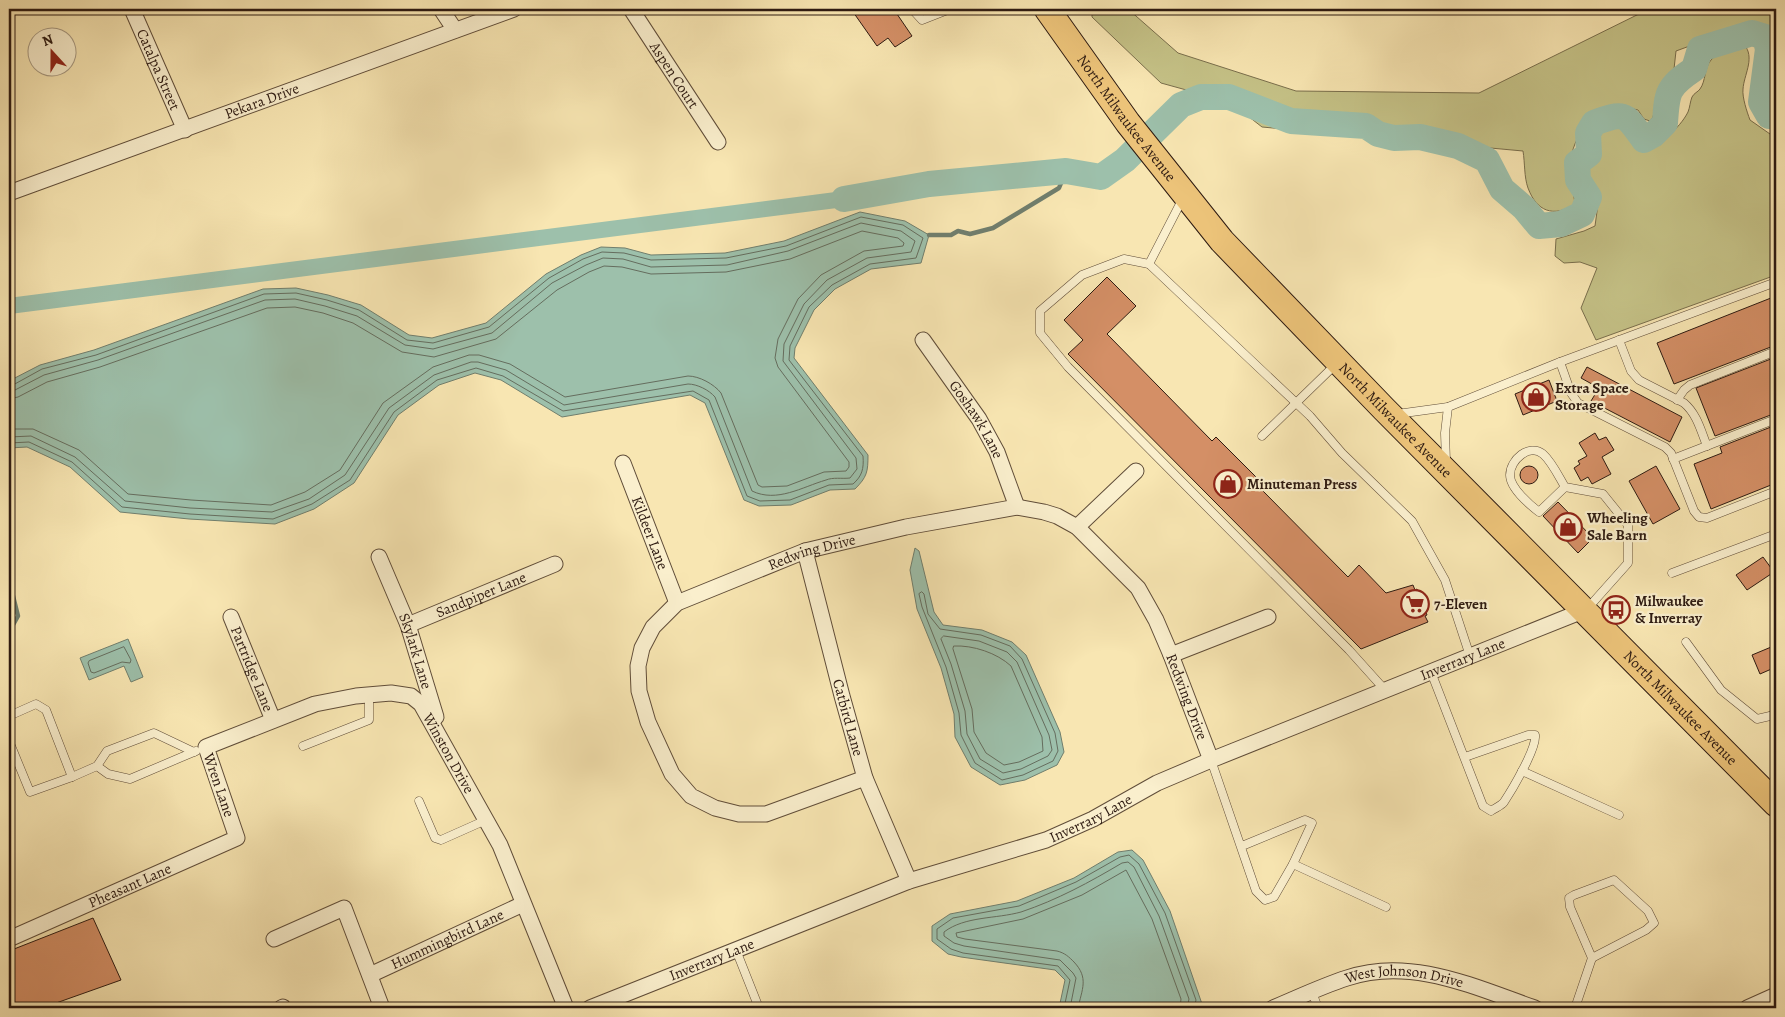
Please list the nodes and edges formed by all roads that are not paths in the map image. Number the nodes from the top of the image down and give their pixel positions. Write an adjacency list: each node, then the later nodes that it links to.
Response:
1 (132, 9): 9 (street, Catalpa Street)
2 (441, 9): 8 (street)
3 (514, 9): 8 (street, Pekara Drive)
4 (631, 9): 10 (street, Aspen Court)
5 (912, 9): 6 (lane)
6 (950, 9)
7 (1047, 9): 12 (main road, North Milwaukee Avenue)
8 (455, 30): 9 (street, Pekara Drive)
9 (185, 130): 11 (street, Pekara Drive)
10 (718, 142)
11 (9, 194)
12 (1185, 194): 13 (lane); 18 (main road, North Milwaukee Avenue)
13 (1149, 264): 21 (lane); 49 (lane)
14 (1776, 282): 16 (lane)
15 (923, 340): 33 (street, Goshawk Lane)
16 (1619, 340): 19 (lane); 20 (lane)
17 (1776, 351): 20 (lane)
18 (1338, 362): 21 (lane); 23 (main road, North Milwaukee Avenue)
19 (1560, 362): 22 (lane); 27 (lane)
20 (1677, 400): 26 (lane)
21 (1295, 403): 25 (lane); 47 (lane)
22 (1448, 407): 23 (lane); 30 (lane)
23 (1390, 415): 30 (main road, North Milwaukee Avenue)
24 (1776, 419): 26 (lane)
25 (1262, 436)
26 (1707, 446): 27 (lane)
27 (1673, 459): 32 (lane)
28 (623, 463): 40 (street, Kildeer Lane)
29 (1136, 471): 34 (street)
30 (1447, 471): 41 (main road, North Milwaukee Avenue)
31 (1565, 487): 31 (lane); 41 (lane)
32 (1776, 491)
33 (1017, 508): 34 (street, Redwing Drive); 36 (street, Redwing Drive)
34 (1077, 527): 46 (street, Redwing Drive)
35 (1776, 534): 39 (lane)
36 (805, 551): 40 (street, Redwing Drive); 63 (street, Catbird Lane)
37 (379, 557): 44 (street, Skylark Lane)
38 (555, 564): 44 (street, Sandpiper Lane)
39 (1672, 573)
40 (677, 603): 63 (street, Redwing Drive)
41 (1585, 610): 47 (street, Inverrary Lane); 65 (main road, North Milwaukee Avenue)
42 (231, 617): 53 (street, Partridge Lane)
43 (1268, 617): 46 (street)
44 (408, 626): 56 (street, Skylark Lane)
45 (1686, 642): 51 (lane)
46 (1171, 655): 59 (street, Redwing Drive)
47 (1470, 656): 48 (street, Inverrary Lane)
48 (1431, 672): 49 (street, Inverrary Lane); 58 (lane)
49 (1385, 690): 59 (street, Inverrary Lane)
50 (369, 695): 53 (street, Winston Drive); 55 (lane); 56 (street, Winston Drive)
51 (1776, 713)
52 (9, 716): 62 (lane)
53 (273, 720): 57 (street, Winston Drive)
54 (9, 741): 62 (lane)
55 (302, 746)
56 (446, 747): 67 (street, Winston Drive)
57 (200, 749): 60 (lane); 60 (lane); 68 (street, Wren Lane)
58 (1465, 757): 61 (lane); 61 (lane)
59 (1211, 760): 69 (lane); 71 (street, Inverrary Lane)
60 (97, 766): 62 (lane)
61 (1522, 771): 66 (lane)
62 (72, 777)
63 (865, 778): 71 (street, Catbird Lane)
64 (419, 801): 67 (lane)
65 (1776, 804)
66 (1619, 815)
67 (486, 820): 72 (street, Winston Drive)
68 (232, 824): 74 (street, Pheasant Lane)
69 (1242, 846): 70 (lane); 70 (lane)
70 (1293, 864): 73 (lane)
71 (908, 880): 76 (street, Inverrary Lane)
72 (524, 904): 78 (street, Hummingbird Lane); 84 (street, Winston Drive)
73 (1386, 907)
74 (9, 939)
75 (274, 939): 78 (street)
76 (736, 950): 82 (street, Inverrary Lane); 85 (lane)
77 (1592, 958): 77 (lane); 89 (lane)
78 (370, 975): 83 (street)
79 (1312, 992): 81 (street, West Johnson Drive); 86 (street, West Johnson Drive); 87 (lane)
80 (1776, 995): 90 (street)
81 (1514, 1005): 88 (street, West Johnson Drive)
82 (599, 1006)
83 (382, 1008)
84 (566, 1008)
85 (759, 1008)
86 (1272, 1008)
87 (1318, 1008)
88 (1535, 1008)
89 (1575, 1008)
90 (1747, 1008)

